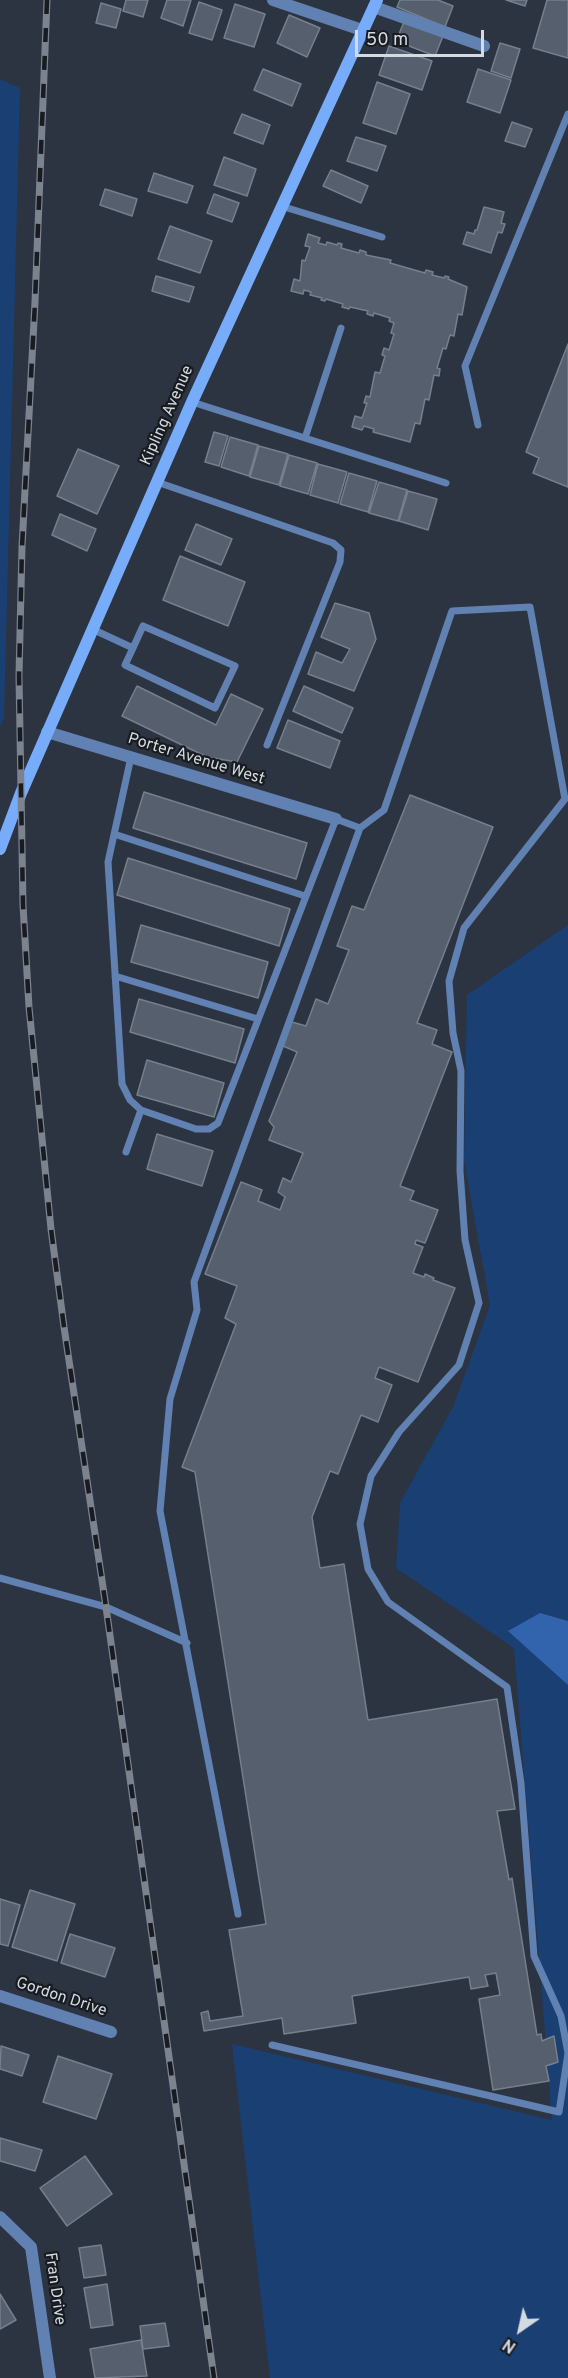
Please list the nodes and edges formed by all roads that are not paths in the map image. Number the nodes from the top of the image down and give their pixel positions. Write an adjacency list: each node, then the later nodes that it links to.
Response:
1 (273, 0): 3 (street)
2 (375, 3): 3 (street, Kipling Avenue); 4 (street)
3 (362, 30): 6 (street, Kipling Avenue)
4 (484, 46)
5 (568, 114): 10 (lane)
6 (281, 206): 7 (lane); 9 (street, Kipling Avenue)
7 (382, 237)
8 (341, 328): 11 (lane)
9 (192, 402): 11 (lane); 12 (street, Kipling Avenue)
10 (478, 425)
11 (305, 438): 13 (lane)
12 (157, 482): 14 (street, Kipling Avenue); 17 (lane)
13 (446, 483)
14 (92, 629): 15 (lane); 16 (street, Kipling Avenue)
15 (133, 648): 15 (lane)
16 (47, 732): 18 (street, Porter Avenue West); 22 (street, Kipling Avenue)
17 (267, 745)
18 (131, 757): 19 (street, Porter Avenue West); 21 (lane)
19 (336, 819): 20 (lane); 23 (lane)
20 (360, 828): 29 (lane); 34 (lane)
21 (114, 834): 23 (lane); 24 (lane)
22 (0, 849)
23 (305, 896): 25 (lane)
24 (116, 976): 25 (lane); 26 (lane)
25 (258, 1019): 26 (lane)
26 (141, 1110): 27 (lane)
27 (126, 1152)
28 (0, 1578): 29 (lane)
29 (187, 1643): 30 (lane)
30 (238, 1914)
31 (0, 1996): 32 (street, Gordon Drive)
32 (111, 2032)
33 (272, 2045): 34 (lane)
34 (568, 2053)
35 (0, 2217): 36 (street, Fran Drive)
36 (51, 2378)

